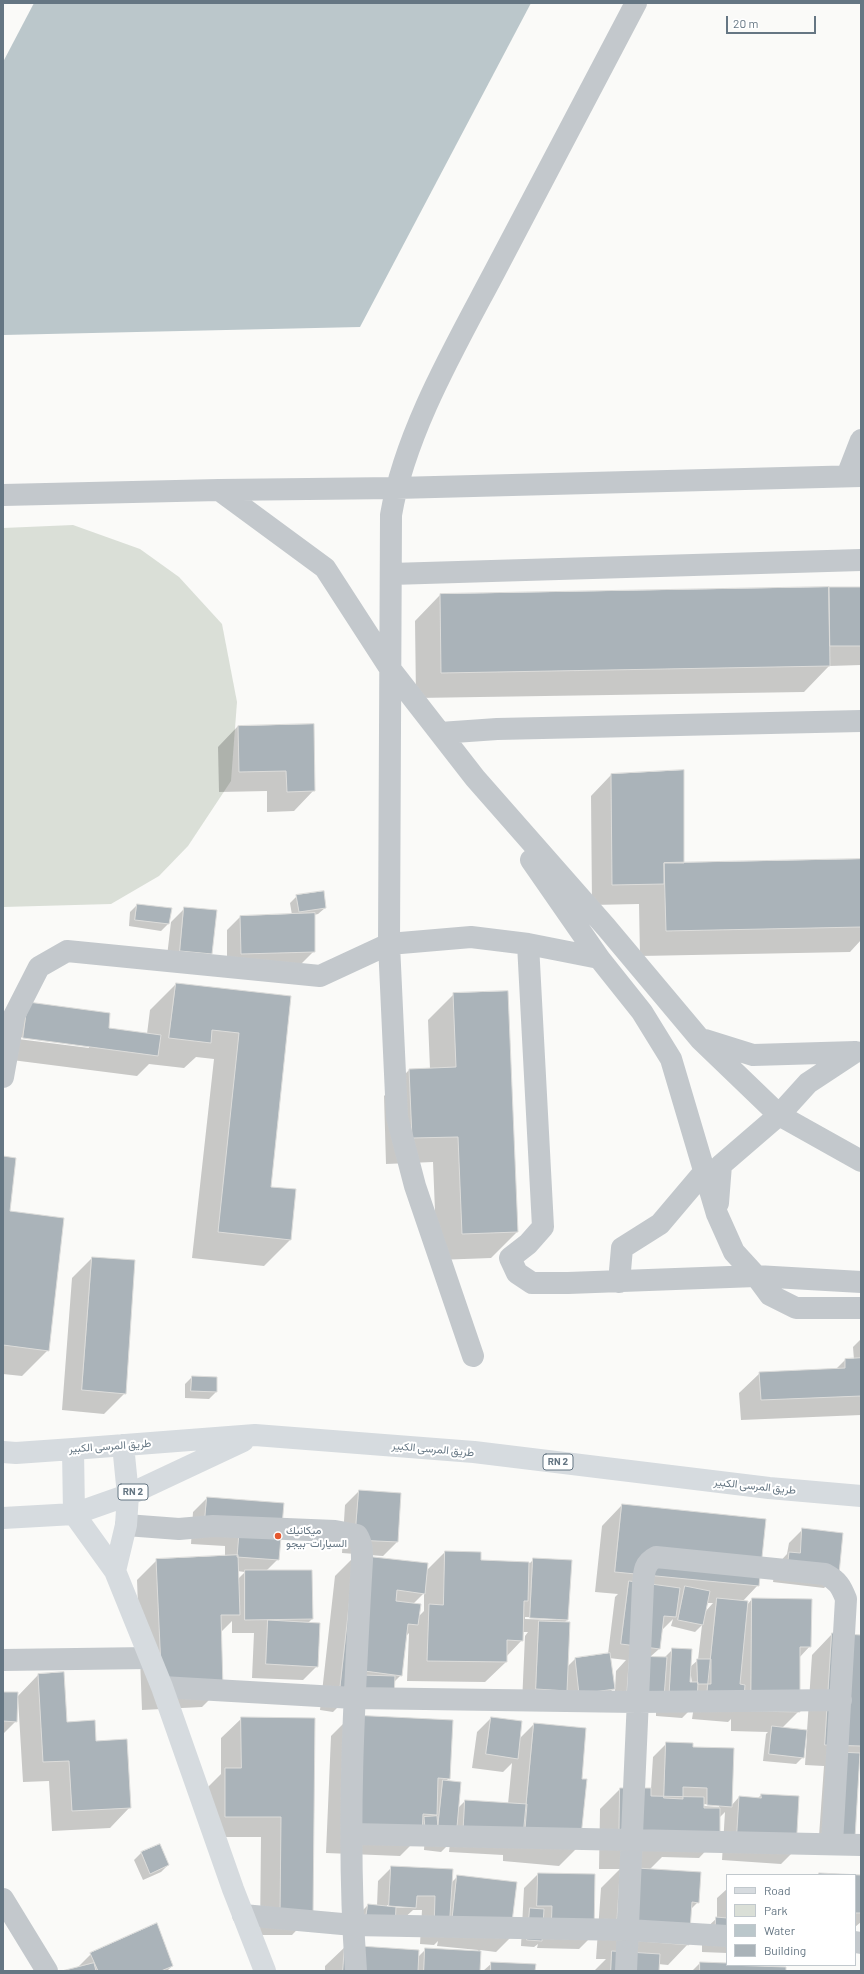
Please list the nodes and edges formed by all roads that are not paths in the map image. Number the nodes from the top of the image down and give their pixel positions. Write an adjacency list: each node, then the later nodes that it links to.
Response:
1 (636, 3): 4 (street)
2 (861, 440): 3 (street)
3 (854, 476): 4 (street)
4 (396, 488): 5 (street); 8 (street)
5 (219, 490): 6 (street); 9 (street)
6 (3, 495)
7 (861, 560): 8 (street)
8 (391, 574): 9 (street)
9 (391, 670): 11 (street); 13 (street)
10 (861, 721): 11 (street)
11 (440, 733): 12 (street)
12 (475, 778): 15 (street); 16 (street)
13 (389, 944): 14 (street); 18 (street); 27 (street)
14 (528, 944): 15 (street); 24 (street)
15 (599, 958): 21 (street)
16 (700, 1039): 17 (street); 19 (street)
17 (858, 1052): 19 (street)
18 (3, 1077)
19 (779, 1115): 20 (street); 22 (street)
20 (861, 1161)
21 (704, 1172): 22 (street); 24 (street)
22 (717, 1214): 23 (street)
23 (756, 1276): 24 (street); 25 (street); 26 (street)
24 (619, 1282)
25 (861, 1282)
26 (861, 1308)
27 (473, 1356)
28 (255, 1436): 29 (main road, طريق المرسى الكبير / RN 2); 32 (main road, RN 2); 33 (main road, طريق المرسى الكبير / RN 2)
29 (123, 1445): 30 (main road, طريق المرسى الكبير / RN 2); 32 (main road)
30 (73, 1449): 31 (main road, طريق المرسى الكبير / RN 2); 34 (main road)
31 (3, 1452)
32 (128, 1495): 34 (main road, RN 2); 36 (main road)
33 (861, 1496)
34 (74, 1514): 35 (main road, RN 2); 37 (main road)
35 (3, 1518)
36 (126, 1525): 37 (main road); 41 (street)
37 (115, 1571): 38 (main road)
38 (149, 1658): 39 (street); 40 (main road)
39 (3, 1660)
40 (162, 1687): 41 (street); 49 (main road)
41 (354, 1698): 43 (street); 44 (street)
42 (841, 1700): 43 (street); 43 (street); 46 (street)
43 (638, 1702): 45 (street)
44 (352, 1834): 45 (street); 50 (street)
45 (631, 1841): 46 (street); 51 (street)
46 (832, 1843): 47 (street)
47 (861, 1844)
48 (3, 1899): 53 (street)
49 (243, 1915): 50 (street); 54 (main road)
50 (353, 1925): 51 (street); 55 (street)
51 (628, 1930): 52 (street); 56 (street)
52 (726, 1936)
53 (47, 1971)
54 (265, 1971)
55 (356, 1971)
56 (626, 1971)

